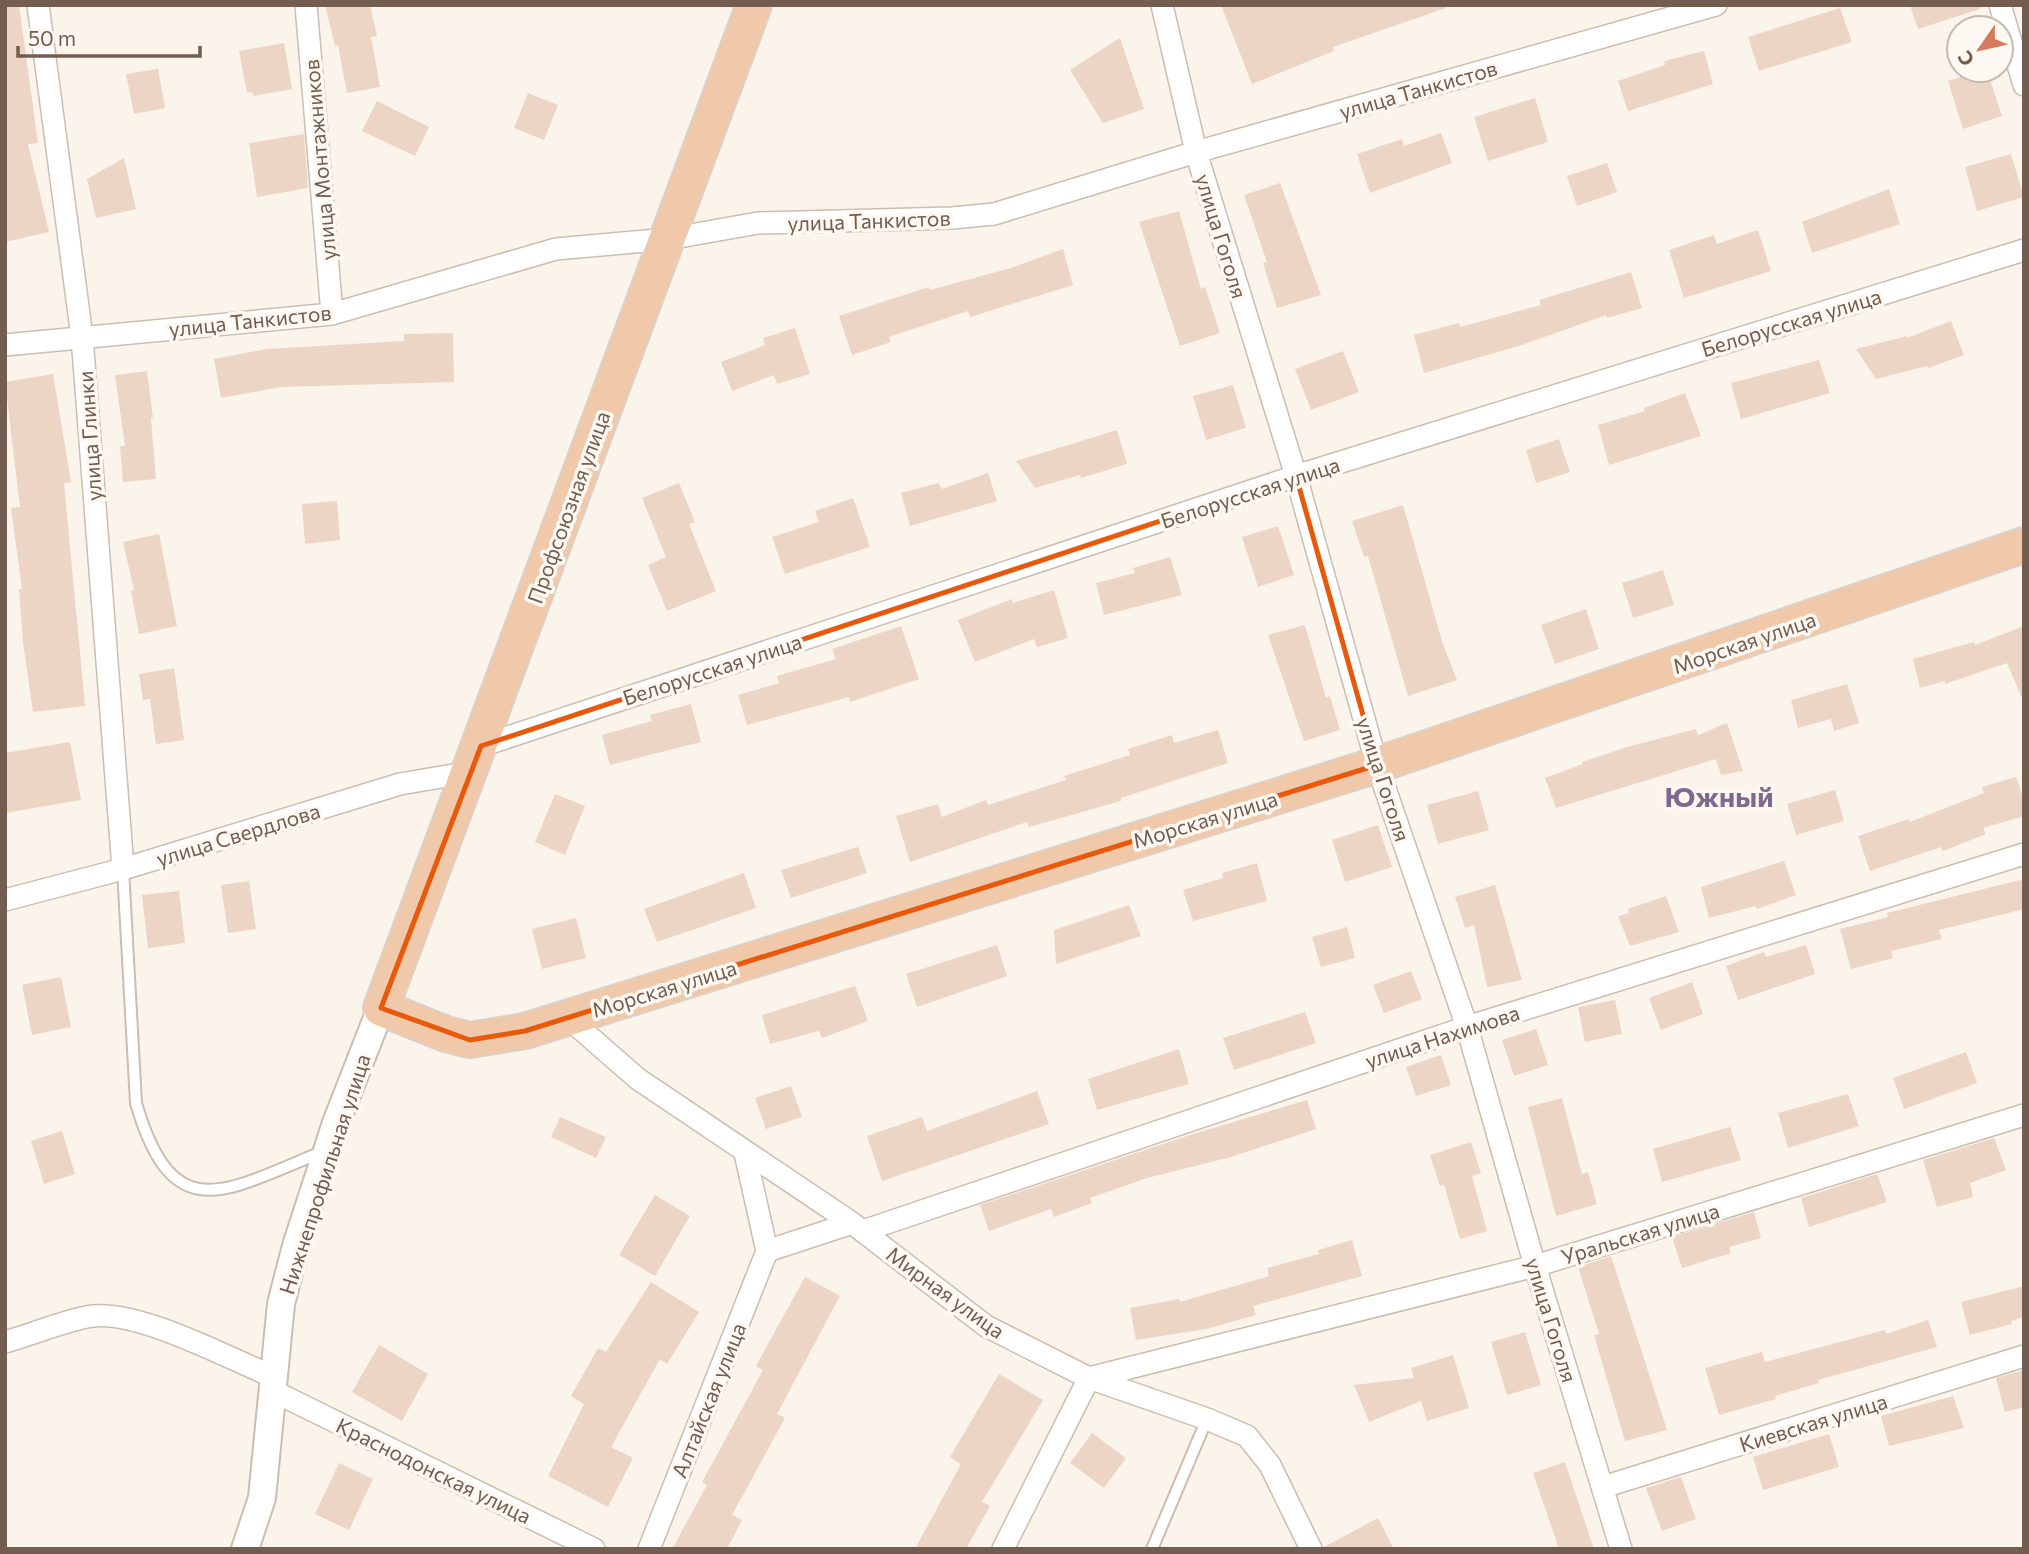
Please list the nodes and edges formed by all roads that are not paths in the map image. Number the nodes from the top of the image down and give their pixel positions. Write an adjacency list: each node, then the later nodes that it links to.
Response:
1 (38, 5): 12 (street, улица Глинки)
2 (306, 5): 11 (street, улица Монтажников)
3 (754, 5): 9 (highway, Профсоюзная улица)
4 (1162, 5): 8 (street, улица Гоголя)
5 (1716, 5): 8 (street, улица Танкистов)
6 (2000, 5): 7 (street)
7 (2024, 85)
8 (1196, 152): 9 (street, улица Танкистов); 14 (street, улица Гоголя)
9 (668, 239): 11 (street, улица Танкистов); 16 (highway, Профсоюзная улица)
10 (2024, 250): 14 (street, Белорусская улица)
11 (332, 314): 12 (street, улица Танкистов)
12 (82, 337): 13 (street, улица Танкистов); 19 (street, улица Глинки)
13 (5, 345)
14 (1296, 476): 16 (street, Белорусская улица); 17 (street, улица Гоголя)
15 (2024, 545): 17 (highway, Морская улица)
16 (476, 759): 19 (street, улица Свердлова); 21 (highway, Профсоюзная улица)
17 (1377, 765): 22 (highway, Морская улица); 23 (street, улица Гоголя)
18 (2024, 854): 23 (street, улица Нахимова)
19 (123, 869): 20 (street, улица Свердлова); 25 (lane)
20 (5, 900)
21 (380, 1008): 22 (highway, Морская улица); 25 (street, Нижнепрофильная улица)
22 (568, 1018): 26 (street, Мирная улица)
23 (1467, 1027): 27 (street, улица Нахимова); 29 (street, улица Гоголя)
24 (2024, 1115): 29 (street, Уральская улица)
25 (328, 1150): 33 (street, Нижнепрофильная улица)
26 (745, 1153): 27 (street, Мирная улица); 28 (street)
27 (858, 1227): 28 (street, улица Нахимова); 32 (street, Мирная улица)
28 (767, 1251): 38 (street, Алтайская улица)
29 (1535, 1266): 32 (street, Уральская улица); 35 (street, улица Гоголя)
30 (5, 1342): 33 (street, Краснодонская улица)
31 (2024, 1356): 35 (street, Киевская улица)
32 (1089, 1378): 34 (street, Мирная улица); 39 (street)
33 (274, 1384): 36 (street, Нижнепрофильная улица); 37 (street, Краснодонская улица)
34 (1207, 1419): 40 (lane); 41 (street, Мирная улица)
35 (1603, 1487): 42 (street, улица Гоголя)
36 (245, 1549)
37 (594, 1549)
38 (649, 1549)
39 (1003, 1549)
40 (1152, 1549)
41 (1311, 1549)
42 (1621, 1549)

